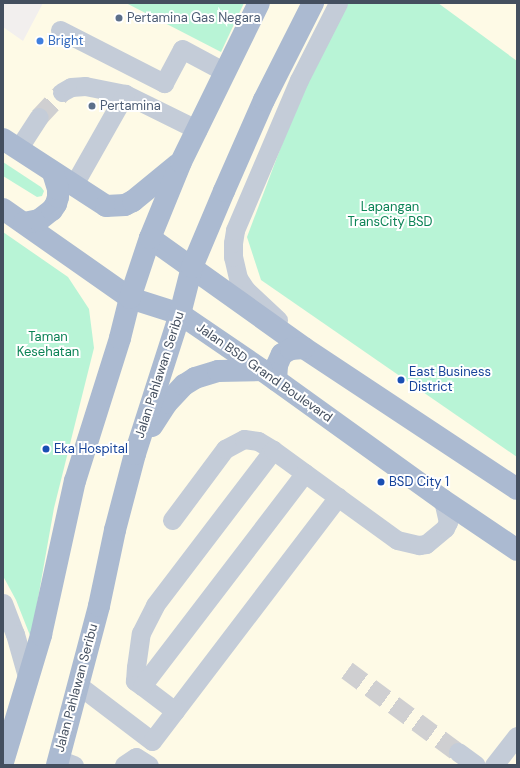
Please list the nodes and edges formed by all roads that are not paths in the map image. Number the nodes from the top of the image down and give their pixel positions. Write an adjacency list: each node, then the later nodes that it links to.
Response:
1 (259, 3): 5 (main road)
2 (313, 3): 17 (main road, Jalan Pahlawan Seribu)
3 (338, 3): 20 (street)
4 (60, 30): 5 (street)
5 (225, 72): 9 (main road)
6 (62, 92): 7 (street)
7 (125, 94): 9 (street); 13 (street)
8 (39, 117): 10 (street)
9 (198, 130): 11 (main road)
10 (10, 144): 12 (main road)
11 (181, 162): 13 (main road); 16 (main road)
12 (53, 173): 13 (main road); 15 (main road)
13 (73, 186)
14 (3, 209): 15 (main road, Jalan BSD Grand Boulevard)
15 (24, 223): 18 (main road, Jalan BSD Grand Boulevard)
16 (150, 238): 17 (main road); 18 (main road)
17 (192, 267): 19 (main road, Jalan Pahlawan Seribu); 20 (main road)
18 (130, 298): 19 (main road, Jalan BSD Grand Boulevard); 34 (main road)
19 (180, 314): 21 (main road, Jalan BSD Grand Boulevard); 23 (main road, Jalan Pahlawan Seribu)
20 (310, 352): 21 (main road); 25 (main road)
21 (269, 375): 23 (main road); 27 (main road, Jalan BSD Grand Boulevard)
22 (273, 450): 24 (street); 28 (street); 36 (street)
23 (135, 454): 35 (main road, Jalan Pahlawan Seribu)
24 (306, 474): 26 (street); 36 (street)
25 (517, 488)
26 (338, 497): 30 (street); 37 (street)
27 (443, 500): 29 (main road, Jalan BSD Grand Boulevard); 30 (street)
28 (172, 520)
29 (479, 525): 30 (street); 31 (main road, Jalan BSD Grand Boulevard)
30 (440, 538): 32 (street)
31 (517, 550)
32 (431, 556)
33 (3, 603): 34 (street)
34 (28, 680): 40 (main road)
35 (77, 684): 37 (street); 41 (main road, Jalan Pahlawan Seribu)
36 (142, 686): 37 (street)
37 (175, 711)
38 (517, 736): 45 (street)
39 (458, 752): 44 (street)
40 (3, 762)
41 (63, 763)
42 (124, 765): 43 (street)
43 (149, 765)
44 (476, 765)
45 (494, 765)

